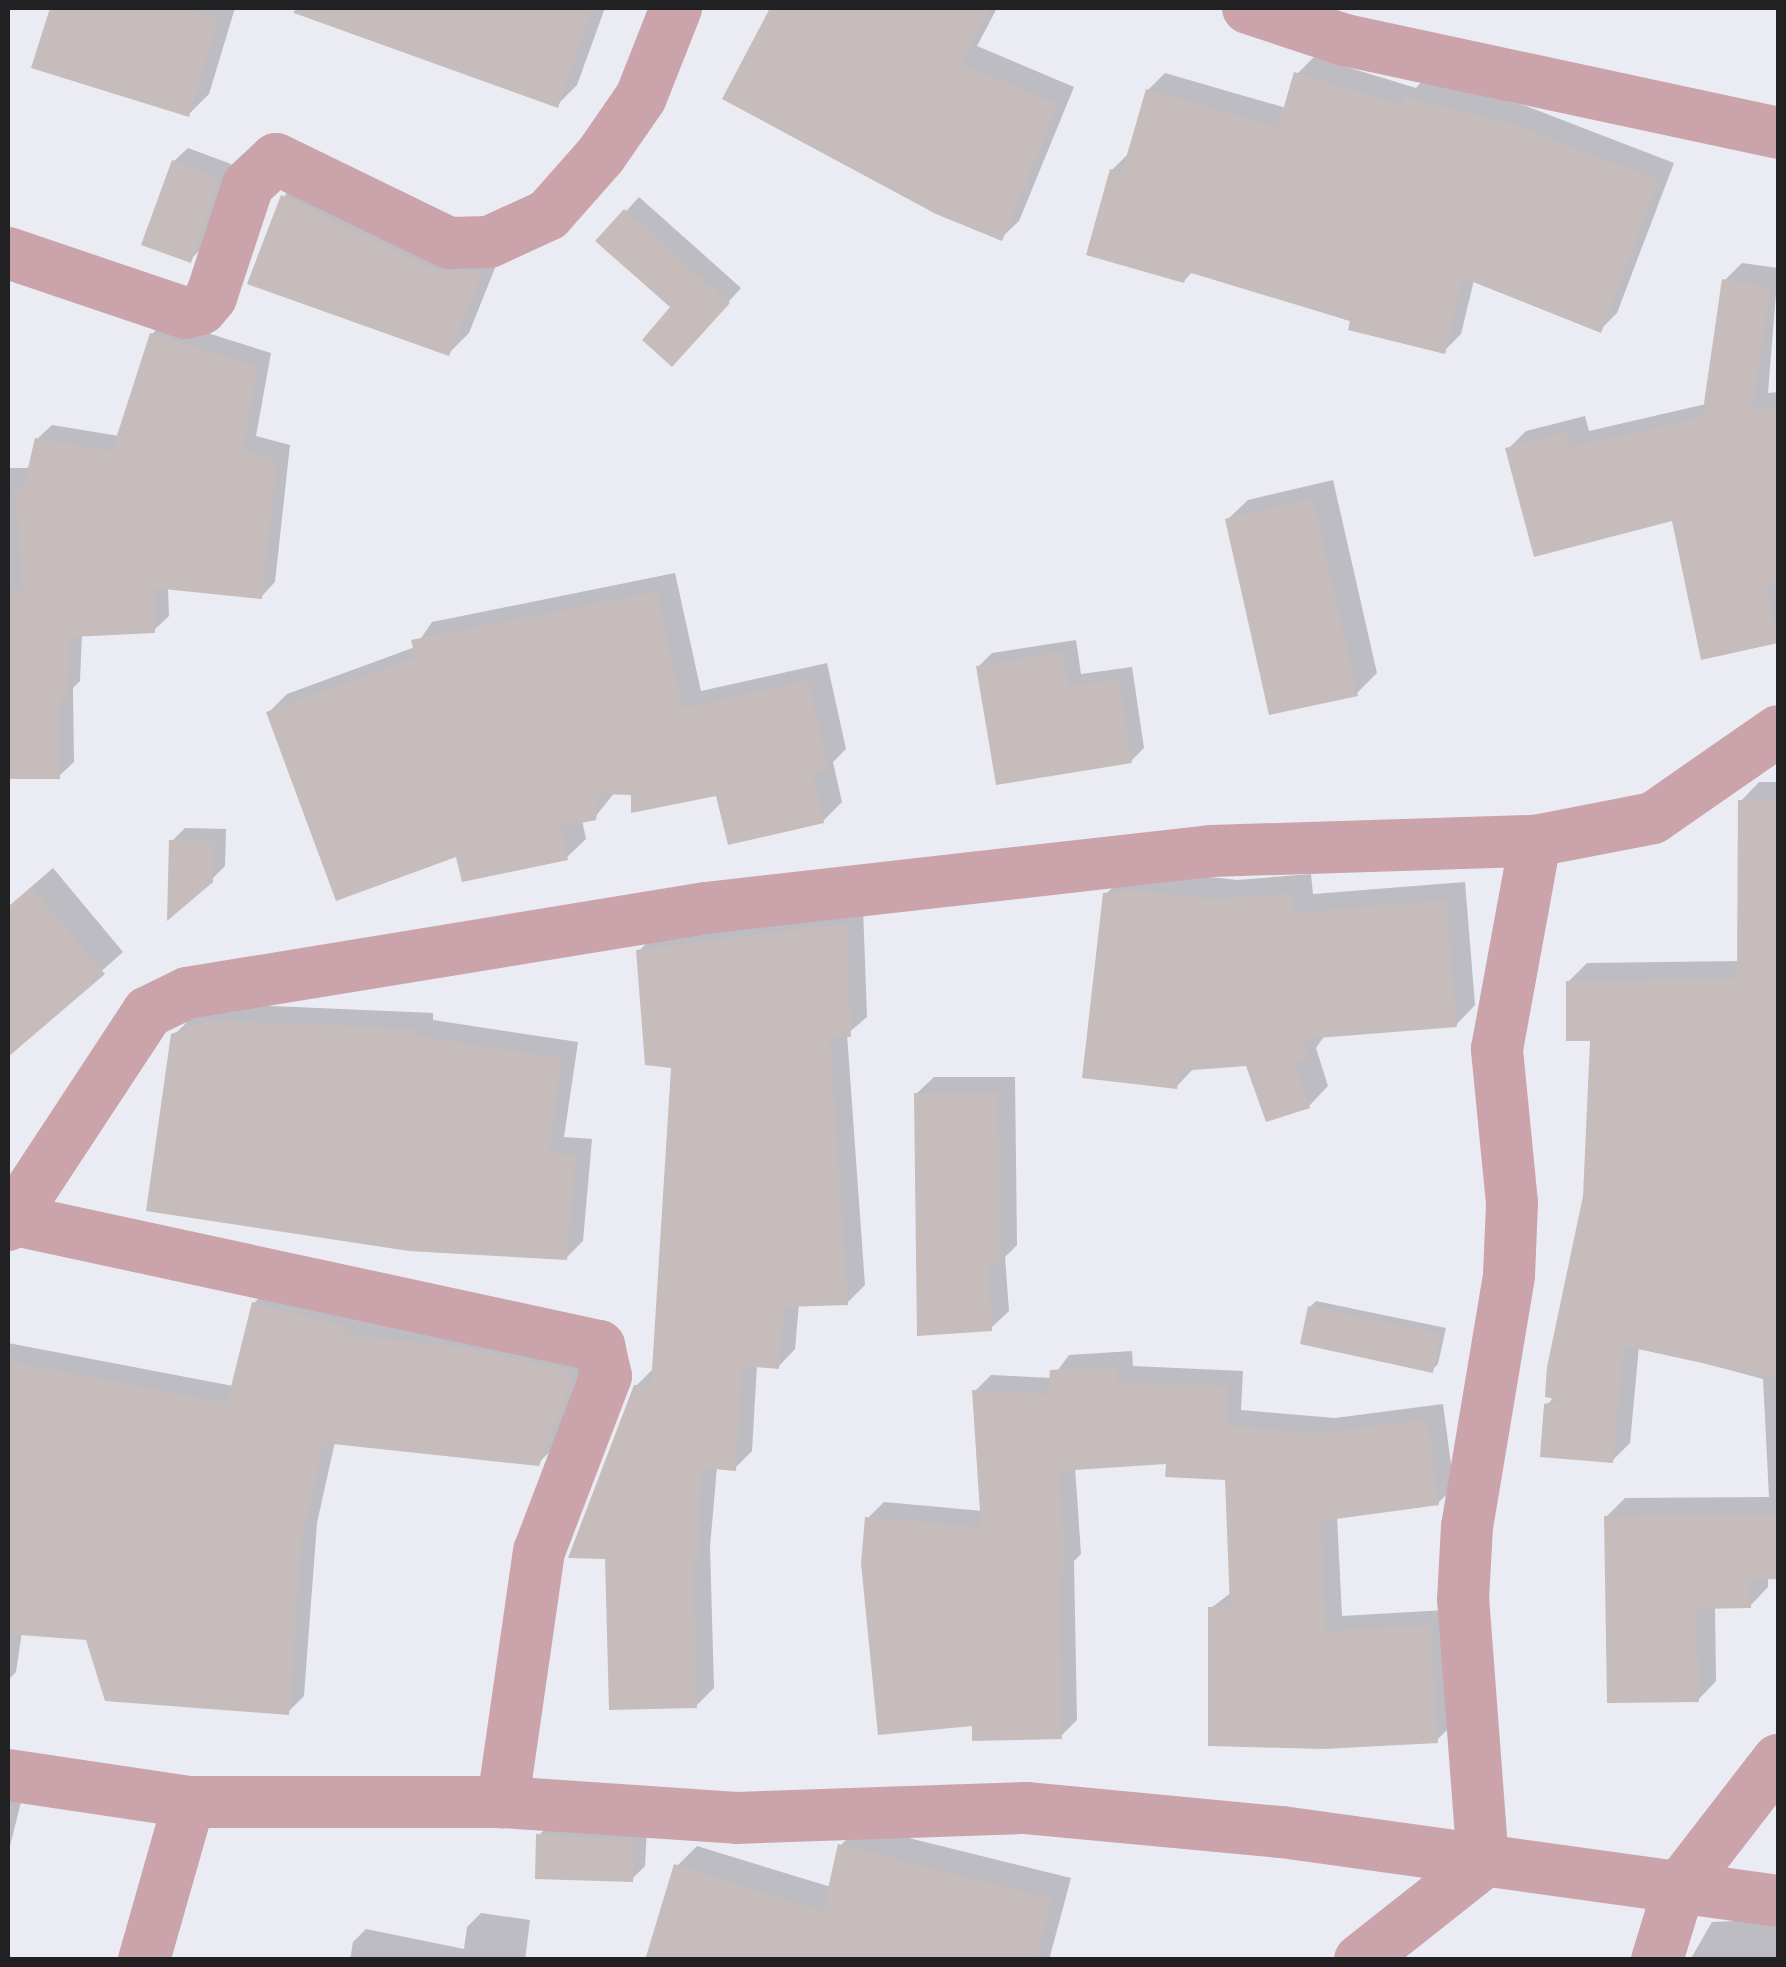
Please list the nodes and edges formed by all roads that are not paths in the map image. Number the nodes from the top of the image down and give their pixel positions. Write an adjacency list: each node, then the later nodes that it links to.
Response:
1 (676, 8): 4 (street)
2 (1248, 8): 3 (street)
3 (1778, 132)
4 (8, 253)
5 (1778, 731): 6 (street)
6 (1535, 841): 7 (street); 12 (street)
7 (9, 1222): 11 (street)
8 (1778, 1760): 13 (street)
9 (8, 1776): 10 (street)
10 (189, 1802): 11 (street); 15 (street)
11 (503, 1802): 12 (street)
12 (1483, 1863): 13 (street); 16 (street)
13 (1678, 1888): 14 (street); 17 (street)
14 (1778, 1900)
15 (144, 1960)
16 (1360, 1960)
17 (1657, 1960)

